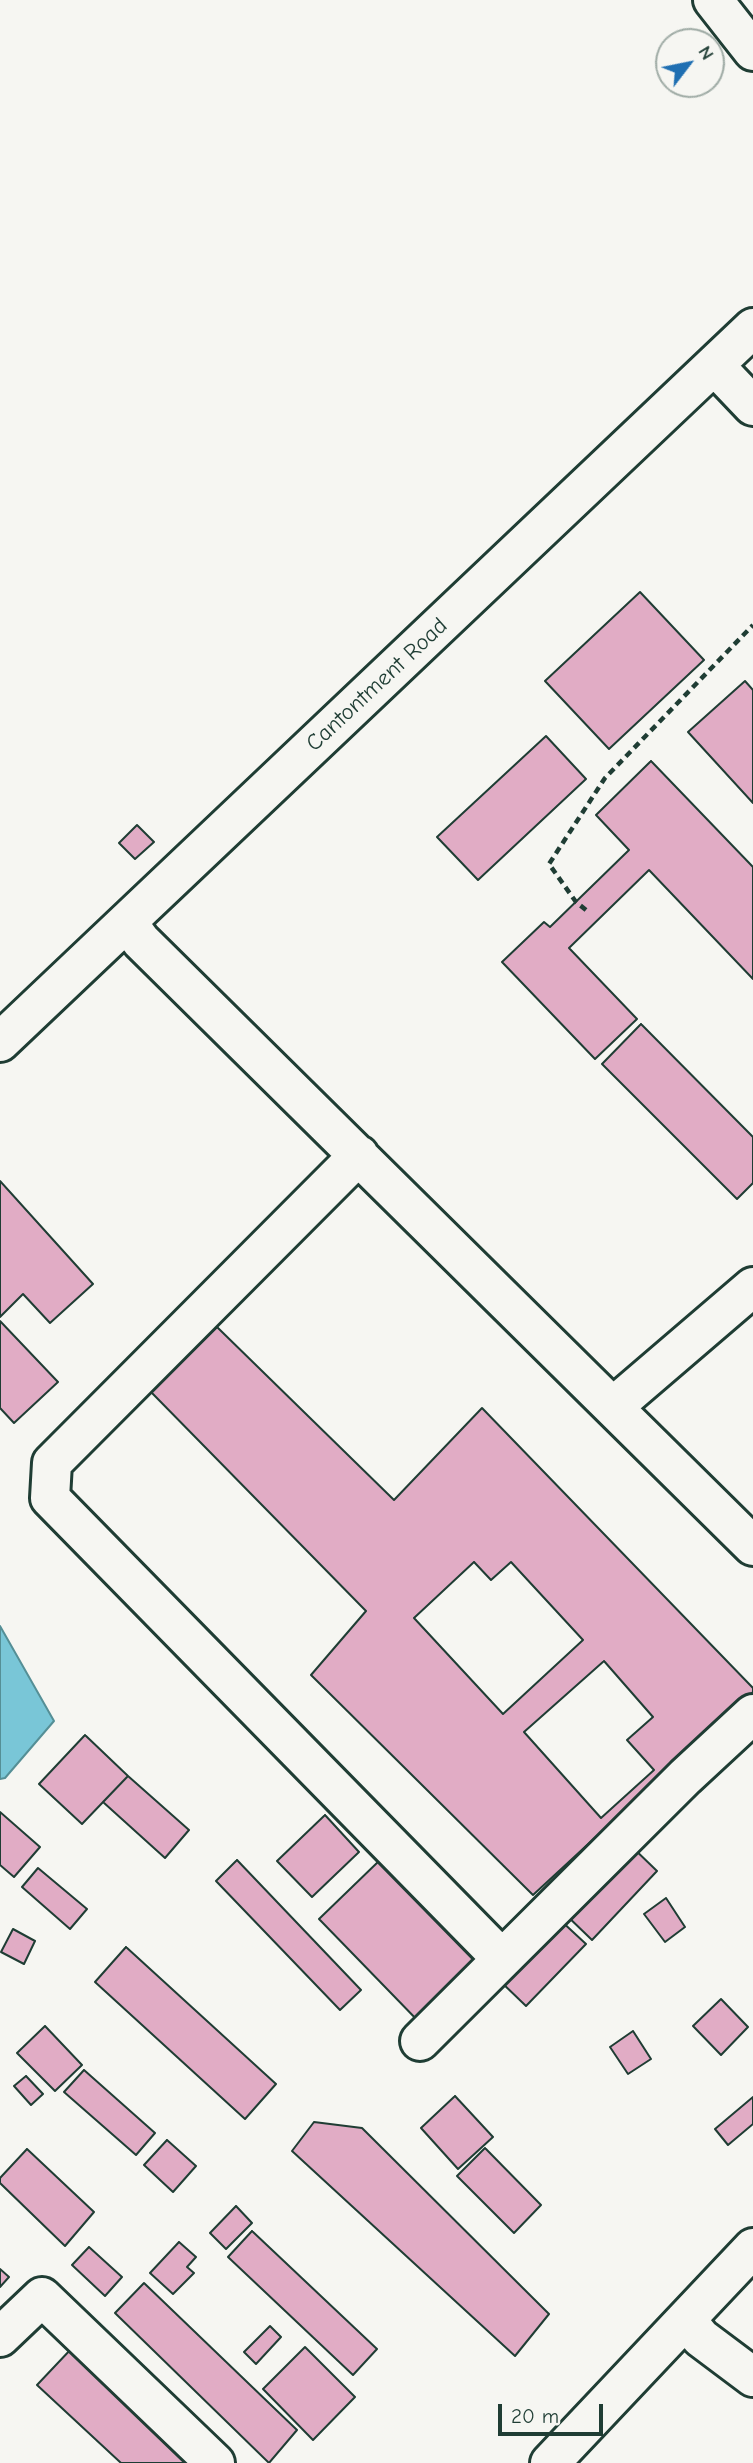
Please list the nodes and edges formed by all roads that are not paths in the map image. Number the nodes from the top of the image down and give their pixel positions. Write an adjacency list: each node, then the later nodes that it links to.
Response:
1 (713, 0): 2 (street)
2 (753, 51)
3 (753, 328): 4 (street, Cantontment Road)
4 (714, 365): 5 (street); 6 (street, Cantontment Road)
5 (753, 406)
6 (127, 922): 7 (street, Cantontment Road); 8 (street)
7 (0, 1042)
8 (359, 1155): 10 (street); 13 (street)
9 (753, 1287): 10 (street)
10 (613, 1407): 11 (street)
11 (748, 1530)
12 (753, 1714): 13 (street)
13 (502, 1959): 14 (street)
14 (420, 2041)
15 (753, 2248): 16 (street)
16 (686, 2320): 18 (street); 20 (street)
17 (0, 2337): 19 (street)
18 (753, 2377)
19 (215, 2463)
20 (550, 2463)

